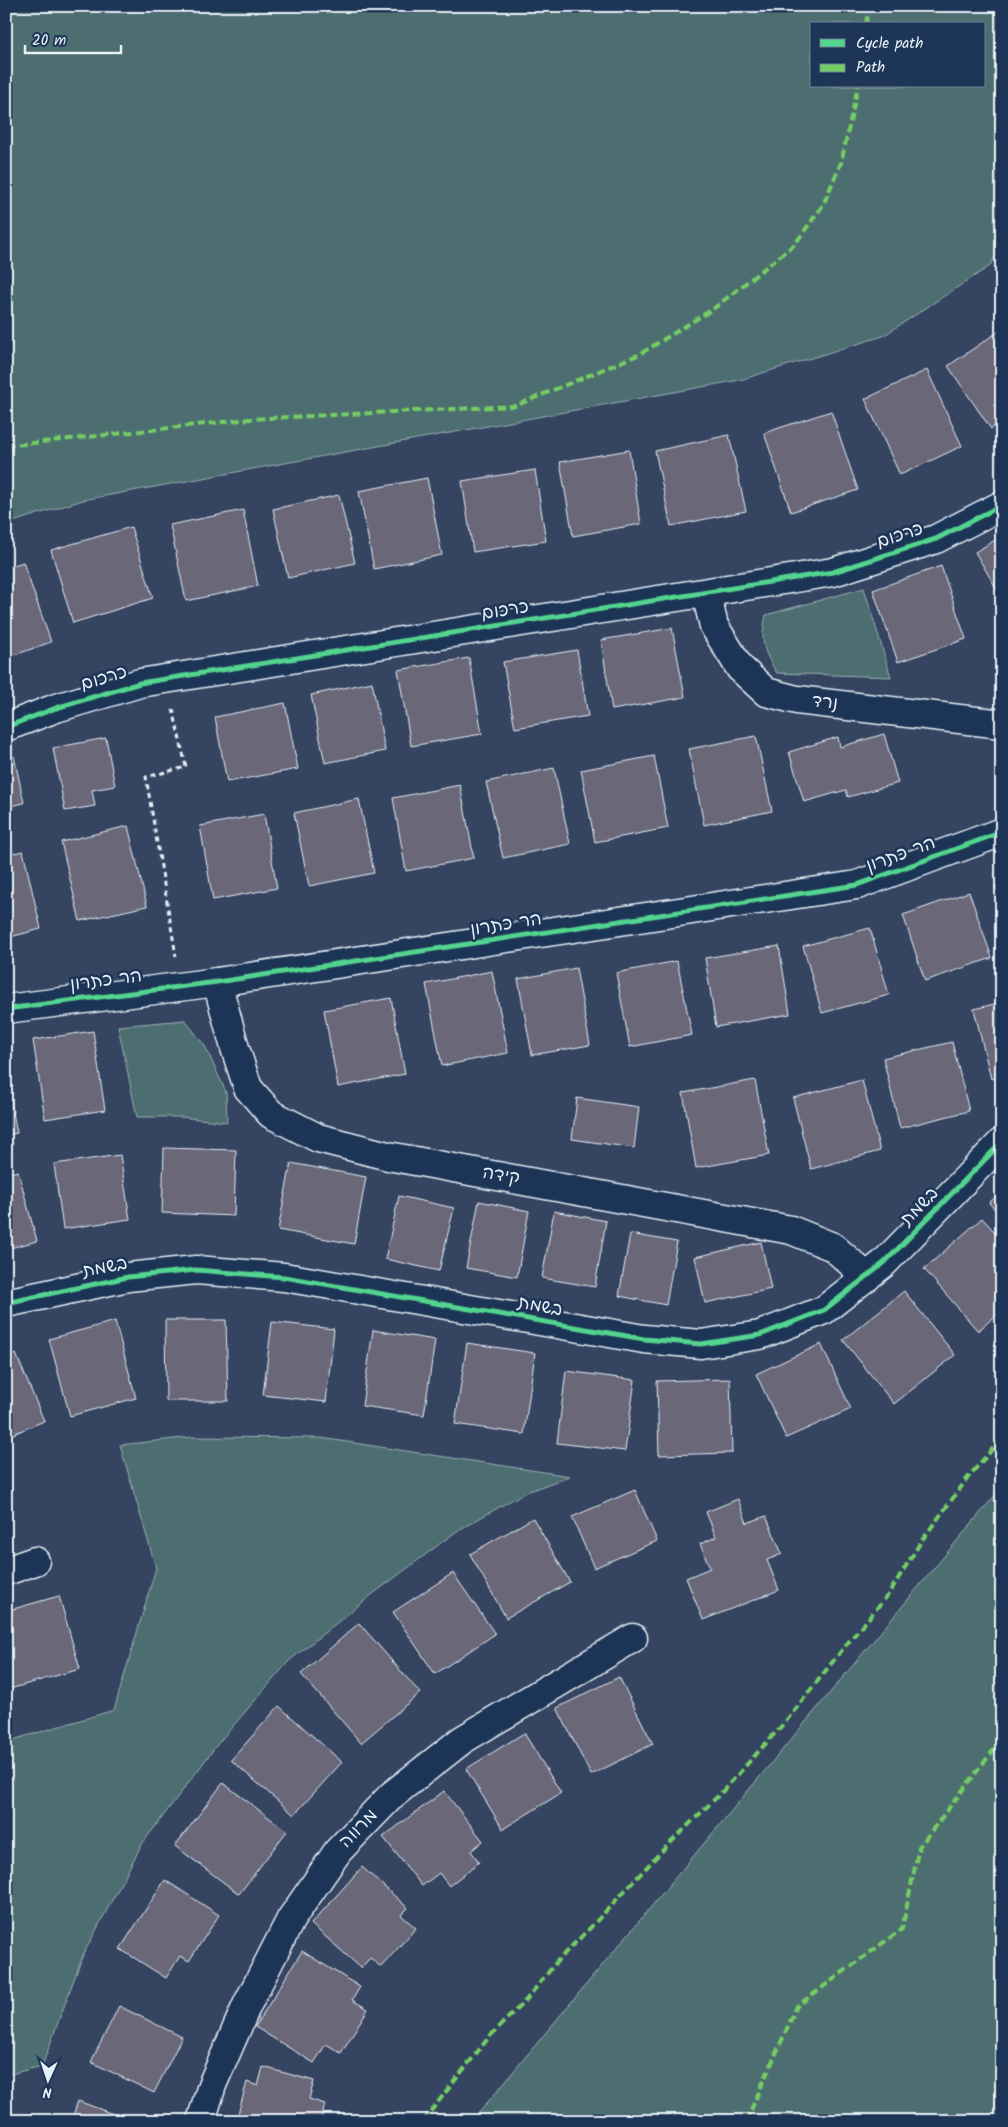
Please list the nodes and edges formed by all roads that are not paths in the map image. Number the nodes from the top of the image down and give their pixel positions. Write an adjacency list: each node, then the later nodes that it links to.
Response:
1 (1002, 506): 2 (street, כרכום)
2 (706, 593): 3 (street, נרד); 4 (street, כרכום)
3 (1002, 724)
4 (6, 727)
5 (1002, 832): 6 (street, הר כתרון)
6 (217, 982): 7 (street, הר כתרון); 9 (street, קידה)
7 (6, 1009)
8 (1002, 1142): 9 (street, בשמת)
9 (867, 1276): 10 (street, בשמת)
10 (6, 1303)
11 (35, 1561): 12 (street)
12 (6, 1571)
13 (633, 1638): 14 (street, מרווה)
14 (201, 2121)

